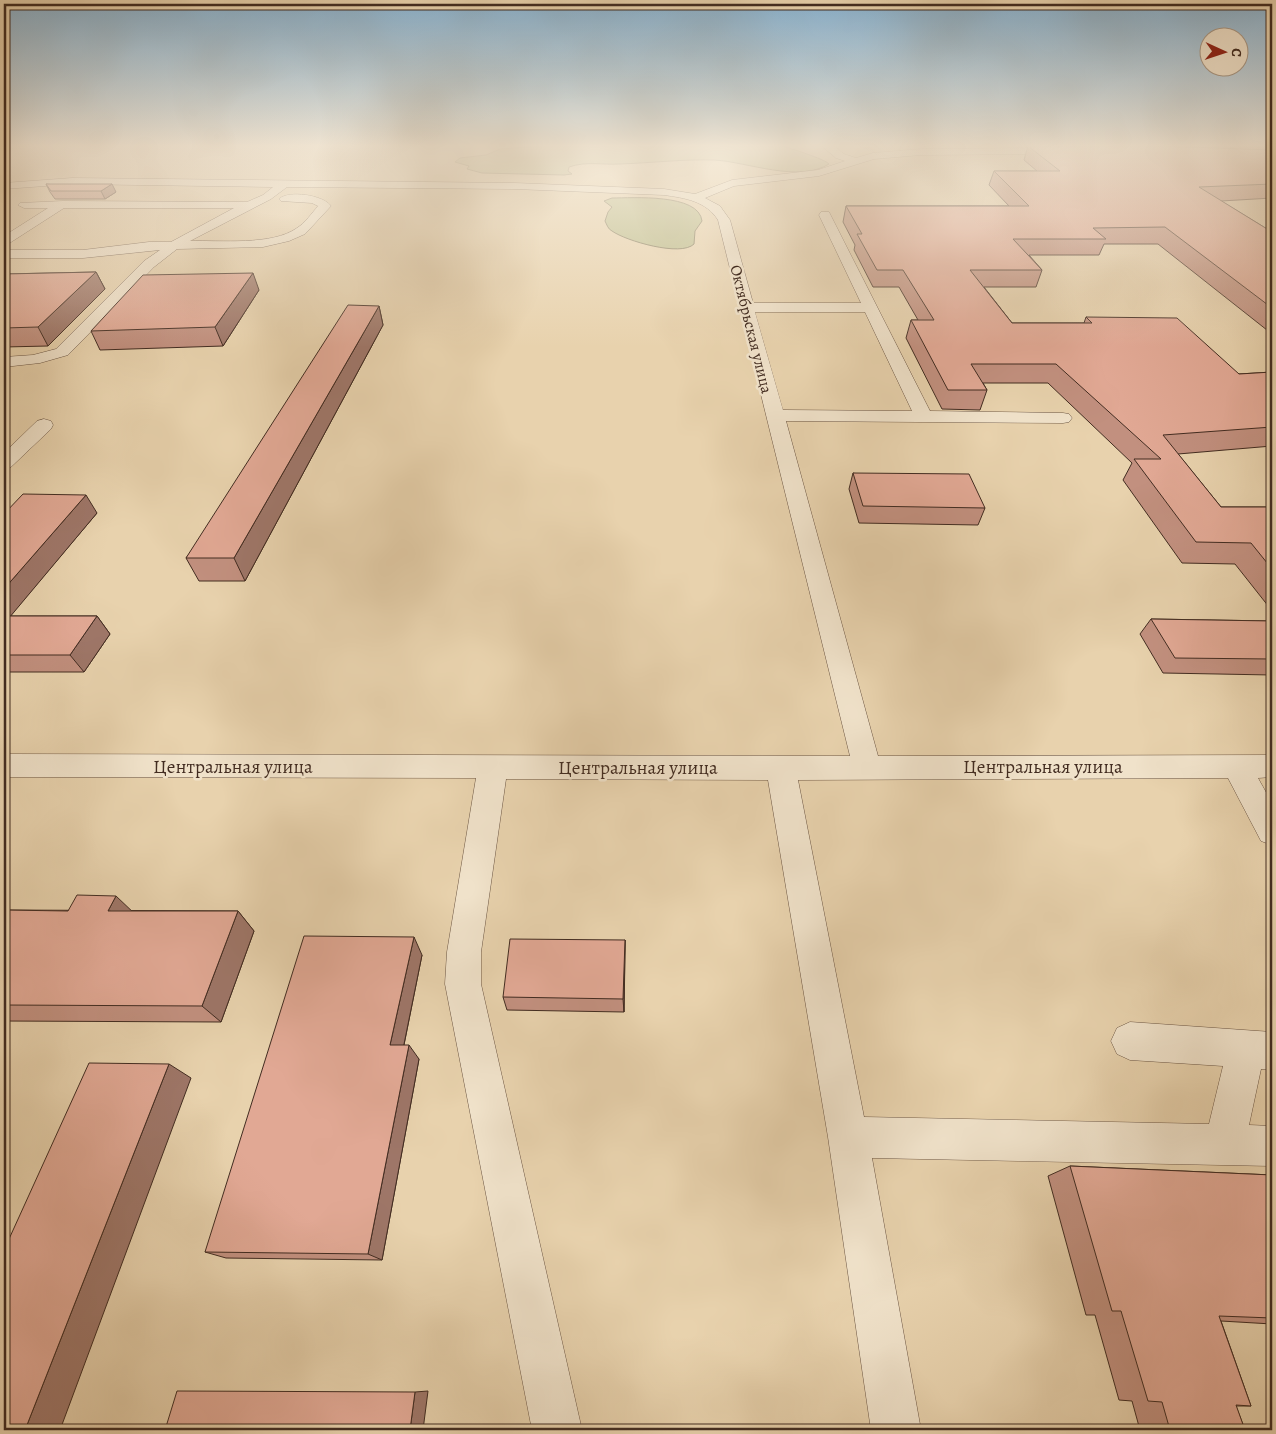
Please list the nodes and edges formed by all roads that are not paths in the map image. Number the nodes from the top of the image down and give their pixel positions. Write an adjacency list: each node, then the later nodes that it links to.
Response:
1 (49, 213): 6 (street)
2 (235, 213): 7 (street)
3 (318, 213): 7 (street)
4 (720, 213): 9 (street, Октябрьская улица)
5 (825, 215): 10 (street)
6 (4, 241)
7 (174, 245): 8 (street); 11 (street)
8 (4, 254)
9 (746, 307): 10 (street); 12 (street, Октябрьская улица)
10 (871, 308): 13 (street)
11 (4, 362)
12 (774, 415): 13 (street); 21 (street, Октябрьская улица)
13 (924, 417): 14 (street)
14 (1063, 418)
15 (44, 425): 16 (street)
16 (4, 463)
17 (4, 765): 19 (street, Центральная улица)
18 (1236, 765): 20 (street, Центральная улица); 21 (street, Центральная улица); 23 (street)
19 (492, 766): 22 (street, Центральная улица); 29 (street)
20 (1272, 766)
21 (867, 767): 22 (street, Центральная улица)
22 (781, 768): 26 (street)
23 (1272, 832)
24 (1130, 1041): 25 (street)
25 (1259, 1050): 27 (street)
26 (848, 1137): 27 (street); 30 (street)
27 (1225, 1145): 28 (street)
28 (1272, 1146)
29 (557, 1430)
30 (896, 1430)

